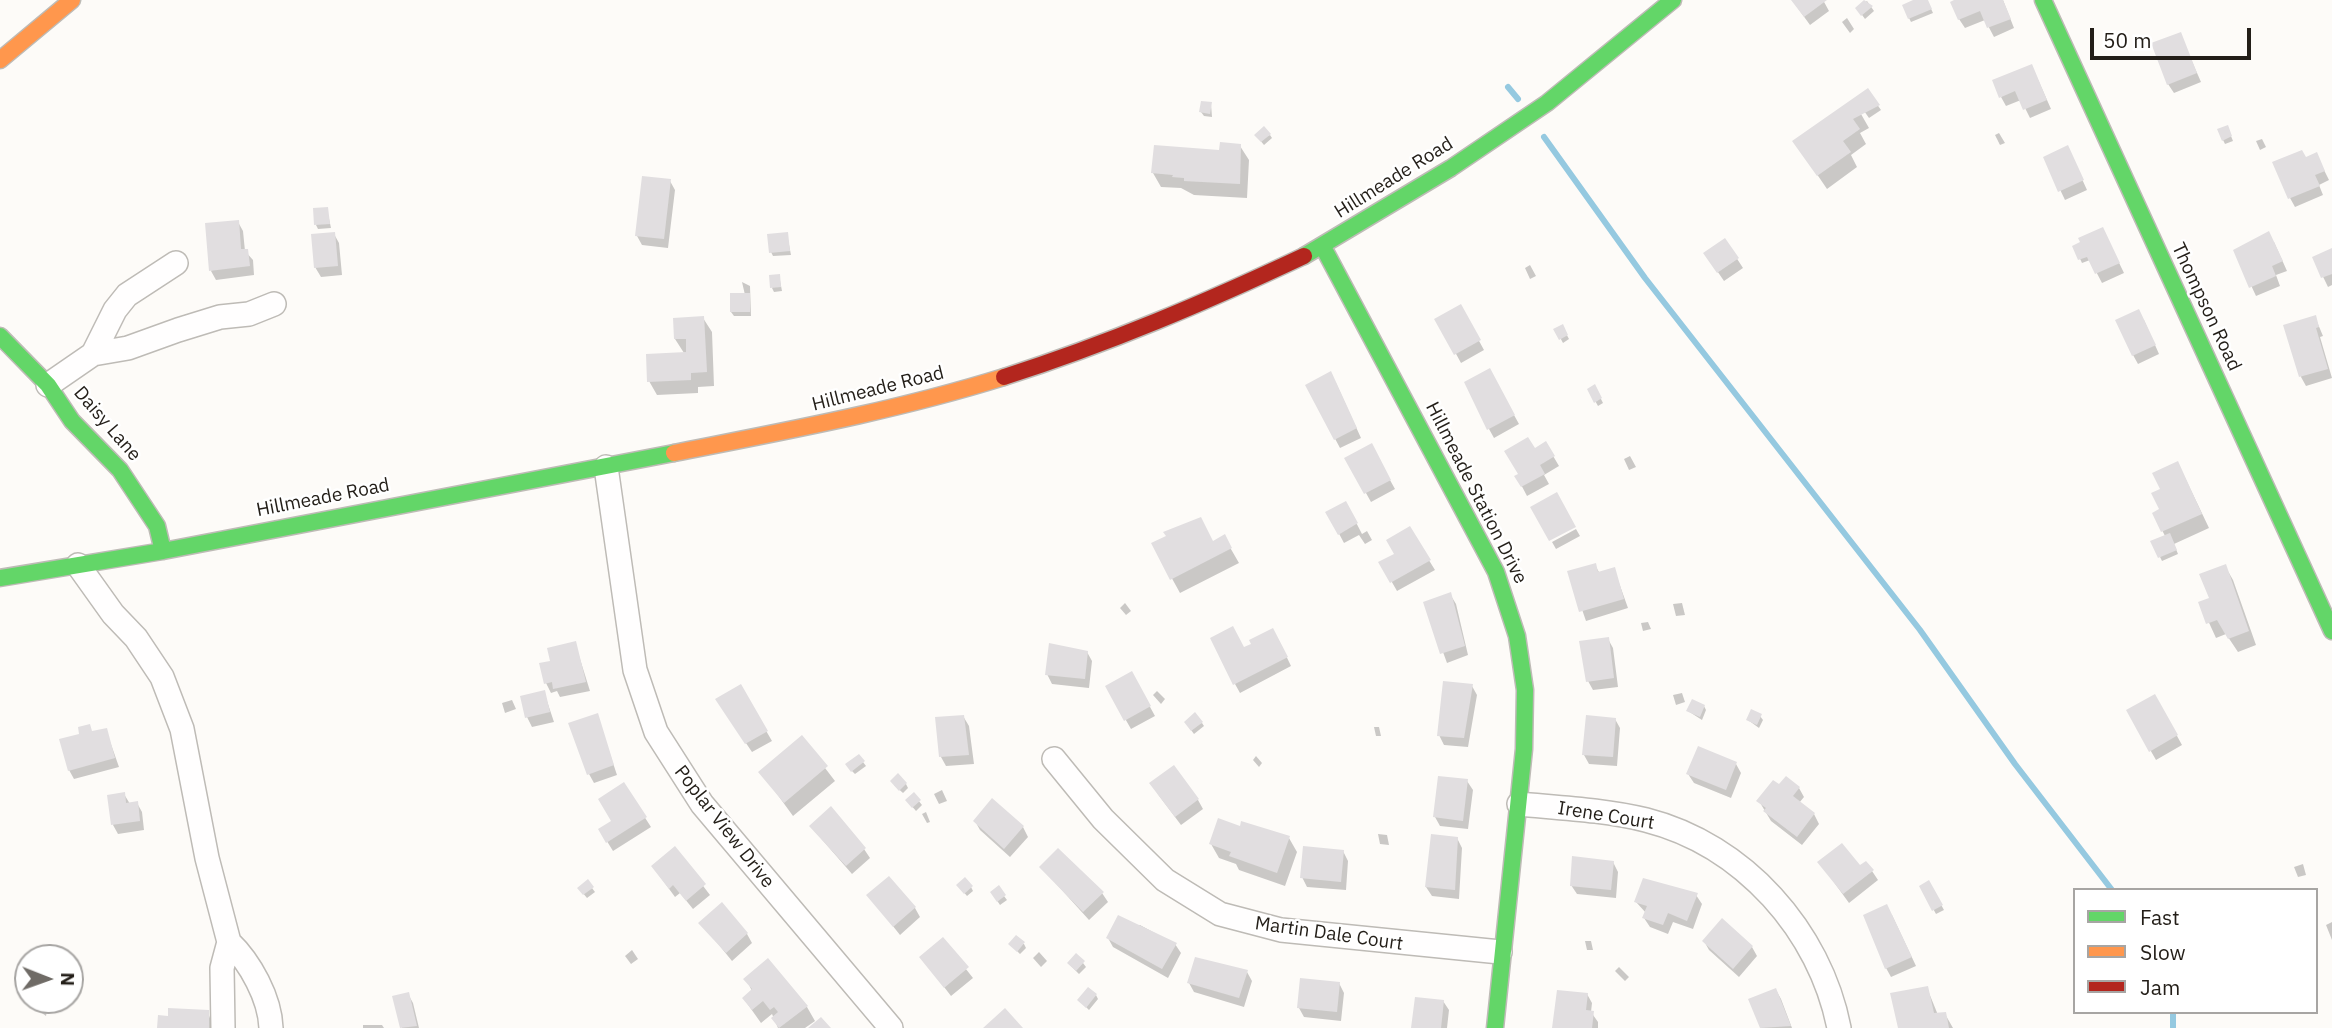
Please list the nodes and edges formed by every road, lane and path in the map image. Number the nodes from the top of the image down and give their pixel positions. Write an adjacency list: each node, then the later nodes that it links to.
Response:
1 (72, 0): 4 (street)
2 (1673, 0): 5 (street, Hillmeade Road)
3 (2043, 0): 15 (street, Thompson Road)
4 (0, 60)
5 (1323, 247): 11 (street, Hillmeade Road); 17 (street, Hillmeade Station Drive)
6 (176, 263): 9 (street)
7 (274, 304): 9 (street)
8 (0, 336): 10 (street, Daisy Lane)
9 (93, 354): 10 (street)
10 (48, 385): 12 (street, Daisy Lane)
11 (606, 467): 12 (street, Hillmeade Road); 22 (street, Poplar View Drive)
12 (163, 551): 13 (street, Hillmeade Road)
13 (78, 565): 14 (street, Hillmeade Road); 18 (street)
14 (0, 578)
15 (2332, 631)
16 (1054, 759): 19 (street, Martin Dale Court)
17 (1520, 804): 19 (street, Hillmeade Station Drive); 24 (street, Irene Court)
18 (229, 942): 20 (street); 21 (street)
19 (1500, 952): 23 (street, Hillmeade Station Drive)
20 (223, 1028)
21 (271, 1028)
22 (891, 1028)
23 (1495, 1028)
24 (1839, 1028)

